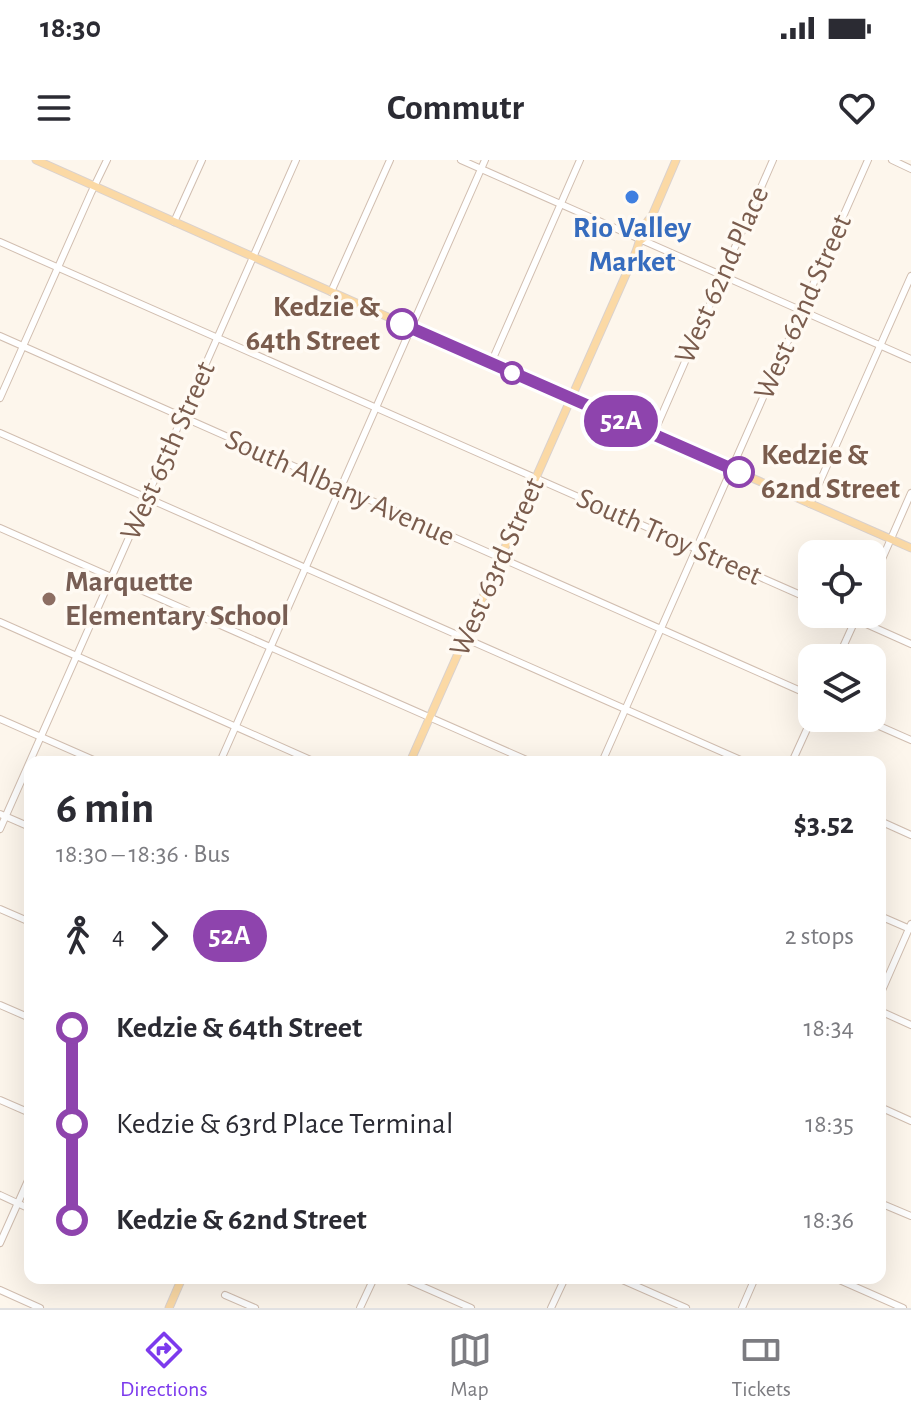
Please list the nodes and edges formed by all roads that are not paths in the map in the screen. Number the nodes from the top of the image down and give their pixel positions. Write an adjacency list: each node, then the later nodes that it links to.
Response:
1 (36, 160): 15 (main road)
2 (107, 160): 15 (street)
3 (202, 160): 17 (street)
4 (296, 160): 20 (street, West 65th Street)
5 (390, 160): 24 (street)
6 (461, 160): 13 (street)
7 (485, 160): 13 (street)
8 (580, 160): 16 (street)
9 (676, 160): 18 (main road, West 63rd Street)
10 (773, 160): 22 (street, West 62nd Place)
11 (868, 160): 25 (street, West 62nd Street)
12 (892, 160): 14 (street)
13 (481, 169): 16 (street); 26 (street)
14 (911, 169)
15 (95, 186): 17 (main road); 21 (street)
16 (560, 204): 18 (street); 32 (street)
17 (174, 222): 20 (main road)
18 (641, 240): 22 (street); 34 (main road, West 63rd Street)
19 (0, 242): 21 (street, South Troy Street)
20 (253, 257): 24 (main road); 28 (street, West 65th Street)
21 (58, 267): 28 (street, South Troy Street); 30 (street)
22 (722, 276): 25 (street); 38 (street, West 62nd Place)
23 (911, 276): 29 (street)
24 (331, 292): 26 (main road)
25 (802, 311): 29 (street); 39 (street, West 62nd Street)
26 (412, 328): 32 (main road); 35 (street)
27 (0, 336): 30 (street, South Albany Avenue)
28 (218, 338): 35 (street, South Troy Street); 36 (street, West 65th Street)
29 (880, 345): 31 (street); 44 (street)
30 (23, 347): 33 (street); 36 (street, South Albany Avenue)
31 (911, 359)
32 (491, 363): 34 (main road)
33 (0, 398)
34 (571, 399): 38 (main road); 40 (main road, West 63rd Street)
35 (376, 408): 40 (street, South Troy Street); 41 (street)
36 (182, 418): 41 (street, South Albany Avenue); 43 (street, West 65th Street)
37 (0, 433): 43 (street)
38 (653, 435): 39 (main road)
39 (732, 469): 44 (main road); 48 (street, West 62nd Street)
40 (536, 478): 48 (street, South Troy Street); 50 (main road, West 63rd Street)
41 (341, 488): 50 (street, South Albany Avenue); 51 (street)
42 (911, 493): 46 (street)
43 (147, 498): 51 (street); 52 (street, West 65th Street)
44 (810, 504): 46 (main road)
45 (0, 528): 52 (street)
46 (891, 539): 47 (main road); 49 (street)
47 (911, 548)
48 (696, 549): 53 (street, South Troy Street); 56 (street, West 62nd Street)
49 (886, 550)
50 (501, 559): 56 (street, South Albany Avenue); 57 (main road, West 63rd Street)
51 (306, 568): 57 (street); 59 (street)
52 (112, 577): 59 (street); 60 (street, West 65th Street)
53 (798, 594)
54 (0, 622): 60 (street)
55 (878, 628): 58 (street)
56 (661, 630): 61 (street, South Albany Avenue); 62 (street, West 62nd Street)
57 (465, 638): 62 (street); 63 (main road, West 63rd Street)
58 (911, 644)
59 (271, 647): 63 (street); 65 (street)
60 (77, 656): 65 (street); 68 (street, West 65th Street)
61 (798, 690)
62 (625, 709): 76 (street, West 62nd Street); 77 (street)
63 (430, 718): 74 (main road, West 63rd Street); 75 (street)
64 (0, 719): 68 (street)
65 (236, 726): 72 (street); 73 (street)
66 (886, 729): 69 (street)
67 (806, 732): 78 (street)
68 (41, 737): 70 (street, West 65th Street); 71 (street)
69 (911, 740)
70 (32, 756)
71 (84, 756)
72 (223, 756)
73 (302, 756)
74 (413, 756)
75 (517, 756)
76 (605, 756)
77 (731, 756)
78 (795, 756)
79 (24, 772): 80 (street, West 65th Street)
80 (3, 815): 81 (street); 83 (street, West 65th Street)
81 (24, 824)
82 (886, 824): 84 (street)
83 (0, 829)
84 (911, 835)
85 (0, 909): 87 (street)
86 (886, 918): 88 (street)
87 (24, 919)
88 (910, 928): 89 (street)
89 (886, 982)
90 (0, 1005): 92 (street)
91 (886, 1014): 93 (street)
92 (24, 1015)
93 (911, 1025)
94 (0, 1100): 95 (street)
95 (24, 1110)
96 (886, 1110): 97 (street)
97 (911, 1121)
98 (24, 1190): 100 (street)
99 (0, 1195): 100 (street)
100 (18, 1203): 101 (street); 104 (street)
101 (24, 1206)
102 (886, 1206): 103 (street)
103 (911, 1216)
104 (0, 1243)
105 (179, 1284): 115 (main road)
106 (371, 1284): 117 (street)
107 (417, 1284): 118 (street)
108 (562, 1284): 119 (street)
109 (632, 1284): 120 (street)
110 (752, 1284): 121 (street)
111 (849, 1284): 122 (street)
112 (0, 1290): 114 (street)
113 (225, 1295): 116 (street)
114 (40, 1308)
115 (169, 1308)
116 (255, 1308)
117 (360, 1308)
118 (471, 1308)
119 (551, 1308)
120 (686, 1308)
121 (742, 1308)
122 (903, 1308)

